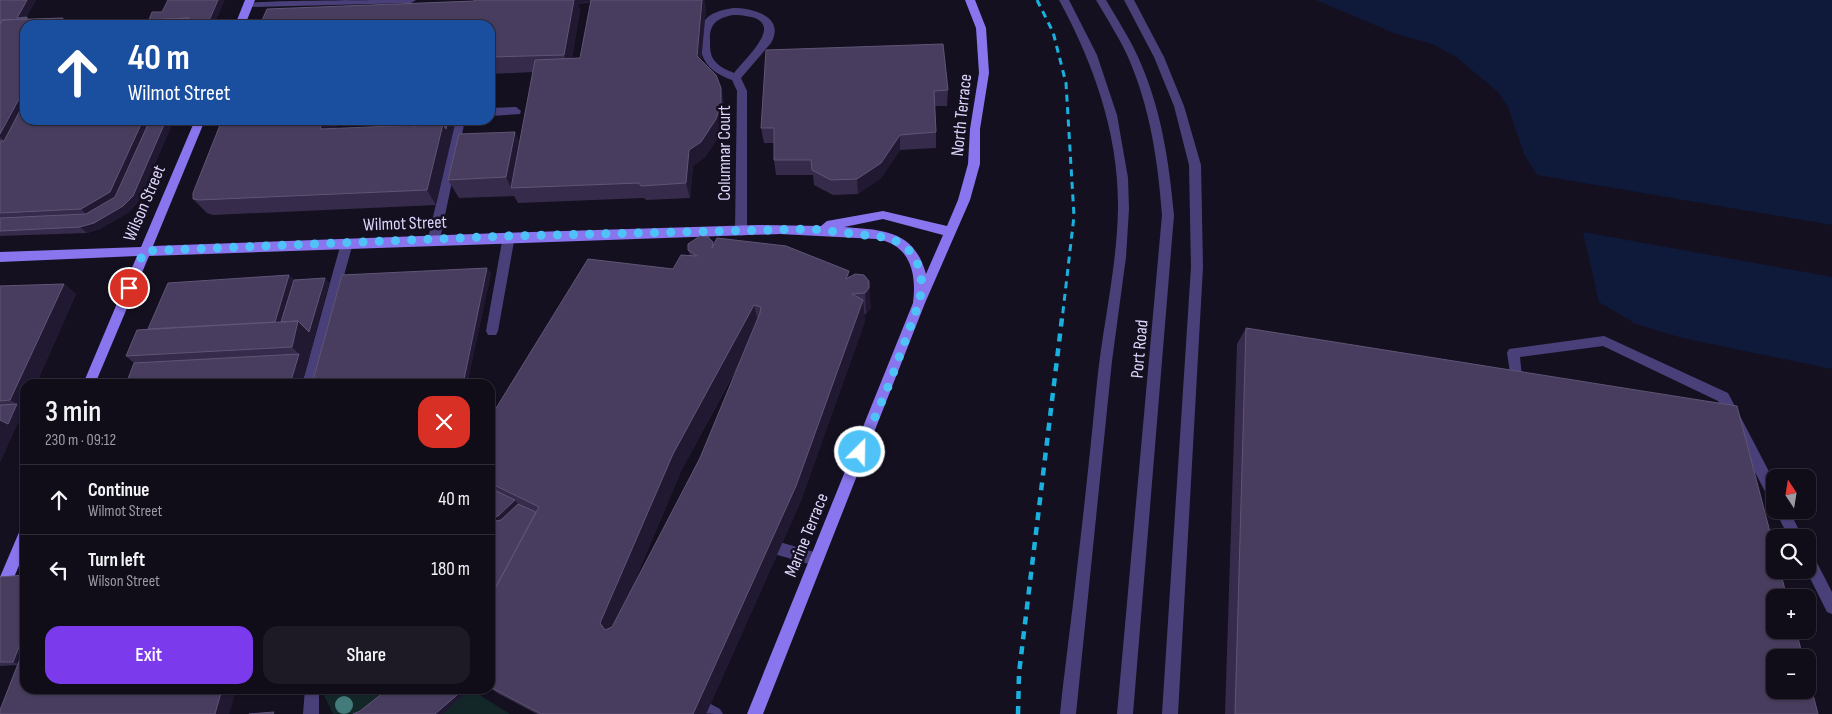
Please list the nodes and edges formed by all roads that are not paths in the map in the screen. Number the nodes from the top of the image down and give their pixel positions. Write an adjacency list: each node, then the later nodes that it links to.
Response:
1 (411, 0): 6 (lane)
2 (970, 0): 15 (street, North Terrace)
3 (1064, 0): 38 (lane, Port Road)
4 (1101, 0): 39 (lane, Port Road)
5 (1129, 0): 40 (lane)
6 (250, 2): 7 (street)
7 (242, 20)
8 (736, 78): 8 (lane); 14 (lane, Columnar Court)
9 (495, 112): 10 (lane)
10 (516, 112)
11 (198, 125): 19 (street, Wilson Street)
12 (459, 125): 17 (lane)
13 (811, 229): 14 (street, Wilmot Street); 15 (street, Wilmot Street); 21 (street, Wilmot Street)
14 (741, 231): 16 (street, Wilmot Street)
15 (951, 232): 21 (street, Marine Terrace)
16 (509, 236): 17 (street, Wilmot Street); 22 (lane)
17 (434, 239): 18 (street, Wilmot Street)
18 (347, 243): 19 (street, Wilmot Street); 24 (lane)
19 (144, 251): 20 (street, Wilmot Street); 23 (street, Wilson Street)
20 (0, 257)
21 (919, 303): 29 (street, Marine Terrace)
22 (492, 332)
23 (91, 379)
24 (309, 379)
25 (1519, 402): 26 (lane)
26 (1766, 480)
27 (762, 526): 29 (lane)
28 (20, 547): 31 (street)
29 (816, 559): 37 (street, Marine Terrace)
30 (1816, 576): 32 (lane)
31 (0, 594)
32 (1832, 607)
33 (684, 692): 36 (lane)
34 (312, 694): 35 (lane)
35 (311, 714)
36 (715, 714)
37 (755, 714)
38 (1068, 714)
39 (1125, 714)
40 (1170, 714)

